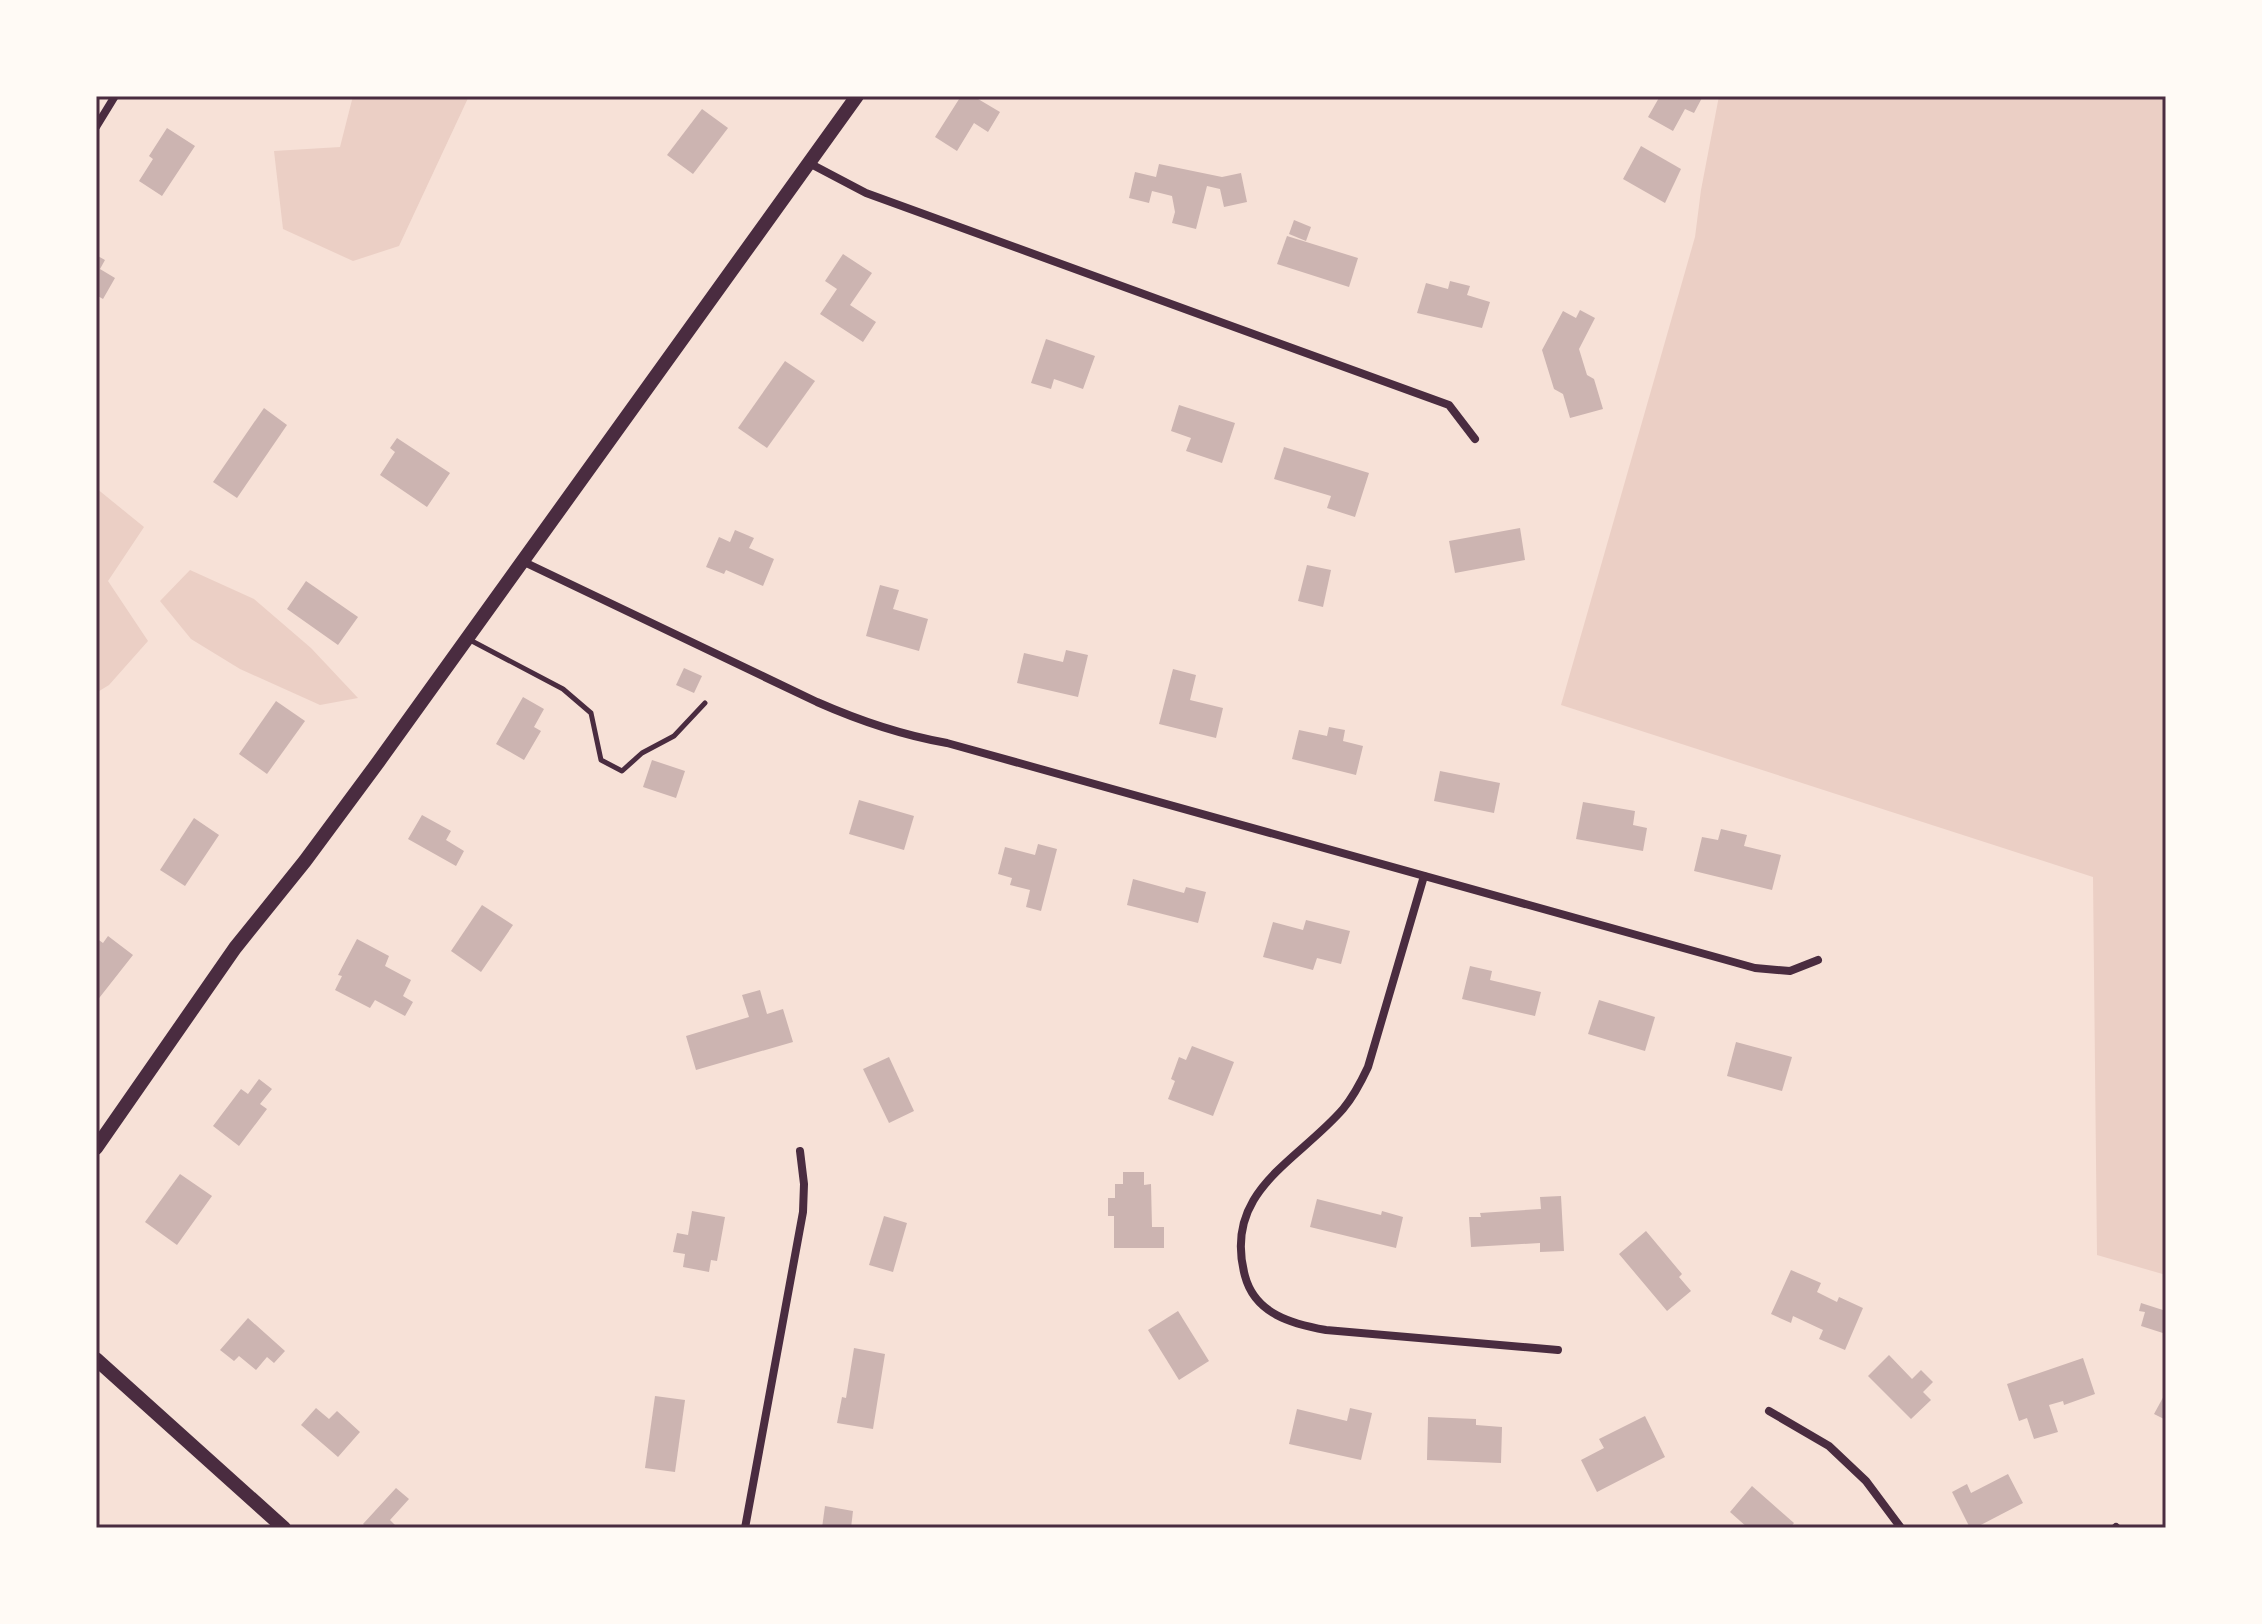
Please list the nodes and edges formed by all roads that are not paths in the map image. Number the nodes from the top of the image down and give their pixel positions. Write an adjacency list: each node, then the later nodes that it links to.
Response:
1 (115, 96): 3 (street)
2 (857, 96): 4 (street)
3 (96, 127)
4 (809, 163): 5 (street); 6 (street)
5 (1475, 439)
6 (521, 560): 7 (street); 9 (street)
7 (466, 638): 8 (lane); 11 (street)
8 (705, 703)
9 (1424, 876): 10 (street); 13 (street)
10 (1818, 960)
11 (96, 1148)
12 (800, 1151): 17 (street)
13 (1558, 1350)
14 (96, 1359): 16 (street)
15 (1769, 1411): 18 (street)
16 (284, 1528)
17 (745, 1528)
18 (1901, 1528)

